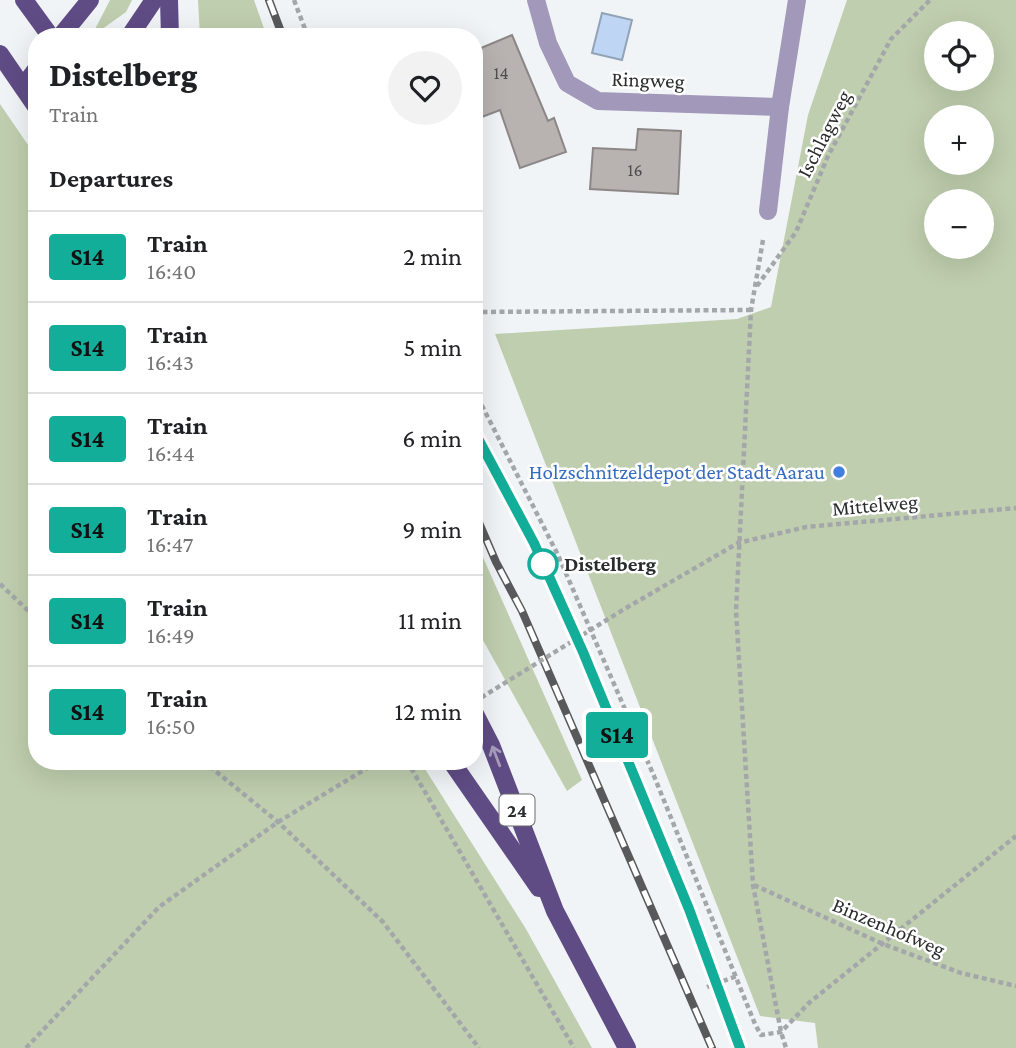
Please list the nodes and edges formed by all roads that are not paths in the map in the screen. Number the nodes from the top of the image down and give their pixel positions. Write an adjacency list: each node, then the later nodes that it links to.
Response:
1 (24, 0): 7 (main road)
2 (90, 0): 8 (main road)
3 (154, 0): 9 (main road)
4 (169, 0): 10 (main road)
5 (536, 0): 13 (street, Ringweg)
6 (797, 0): 13 (street)
7 (44, 28)
8 (67, 28)
9 (135, 28)
10 (170, 28)
11 (0, 54): 12 (main road)
12 (28, 83)
13 (779, 107): 14 (street)
14 (768, 211)
15 (483, 729): 17 (main road, 24, one-way to 15)
16 (457, 770): 17 (main road, 24)
17 (555, 911): 18 (main road, 24)
18 (627, 1048)

